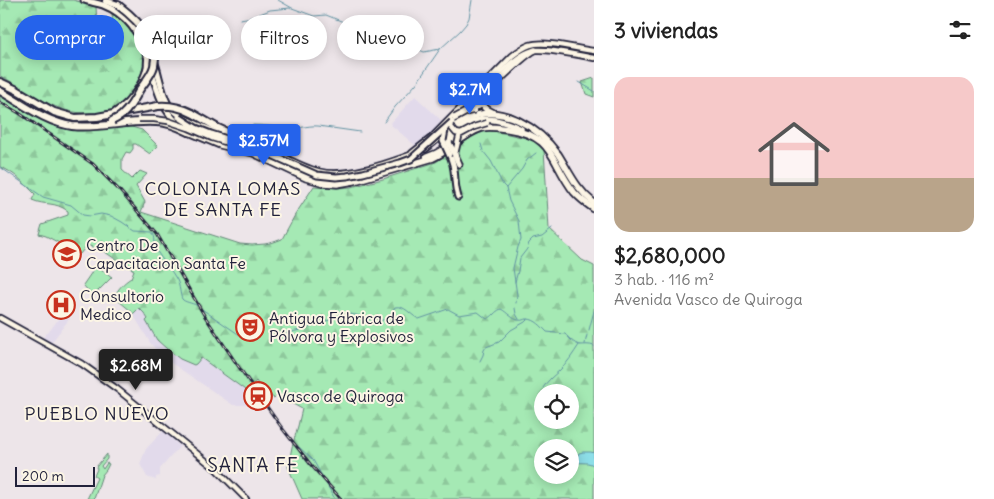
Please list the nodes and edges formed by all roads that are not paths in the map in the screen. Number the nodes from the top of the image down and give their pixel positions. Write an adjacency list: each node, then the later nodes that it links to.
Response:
1 (84, 0): 3 (main road)
2 (96, 0): 3 (main road)
3 (106, 2): 4 (main road); 14 (main road); 16 (highway, bridge)
4 (134, 29)
5 (535, 50): 7 (main road); 13 (highway)
6 (594, 51): 13 (main road)
7 (594, 57)
8 (148, 60): 16 (highway)
9 (148, 60): 21 (main road)
10 (0, 82): 16 (highway)
11 (0, 87): 16 (highway)
12 (0, 91): 21 (highway)
13 (476, 101): 15 (highway); 15 (highway); 17 (main road, bridge); 17 (highway, bridge); 28 (main road)
14 (170, 106): 19 (main road, bridge); 26 (main road)
15 (491, 112): 24 (highway); 31 (highway)
16 (111, 118): 22 (main road, bridge); 26 (highway, bridge)
17 (454, 120): 18 (main road, bridge); 19 (main road, bridge)
18 (499, 121): 23 (highway); 25 (highway)
19 (446, 128): 27 (main road, bridge)
20 (462, 129): 22 (main road)
21 (189, 132): 27 (highway)
22 (458, 136): 27 (main road, bridge); 27 (main road)
23 (532, 136): 27 (highway); 32 (highway)
24 (438, 139): 25 (highway); 28 (highway)
25 (449, 142): 27 (highway, bridge)
26 (265, 148): 28 (highway)
27 (449, 154): 29 (highway); 30 (main road)
28 (409, 156)
29 (459, 164)
30 (458, 197)
31 (594, 203)
32 (594, 210)
33 (0, 318): 34 (main road)
34 (246, 499)

